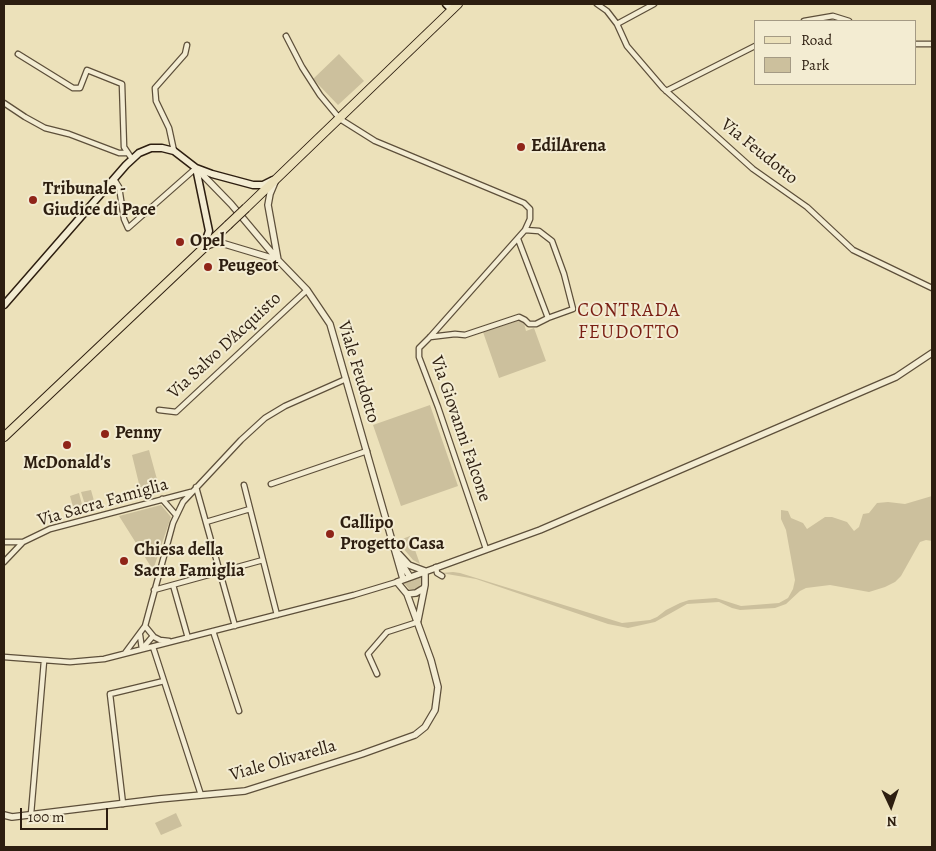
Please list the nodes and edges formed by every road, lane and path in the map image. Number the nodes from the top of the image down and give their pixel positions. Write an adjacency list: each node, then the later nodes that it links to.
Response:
1 (446, 4): 5 (main road)
2 (458, 4): 5 (main road)
3 (597, 4): 8 (street, Via Feudotto)
4 (654, 4): 8 (street)
5 (452, 10): 17 (main road)
6 (810, 20): 7 (street)
7 (846, 20)
8 (617, 24): 15 (street, Via Feudotto)
9 (286, 36): 17 (street)
10 (916, 44): 11 (street)
11 (932, 44)
12 (187, 45): 18 (street)
13 (754, 47): 15 (street)
14 (18, 54): 19 (street)
15 (666, 91): 27 (street, Via Feudotto)
16 (4, 103): 19 (street)
17 (340, 119): 21 (main road); 23 (street)
18 (174, 151): 19 (main road); 20 (main road)
19 (130, 156): 22 (main road)
20 (196, 168): 21 (main road); 22 (street); 25 (main road); 26 (street, Viale Feudotto)
21 (277, 178): 25 (main road, bridge); 26 (street)
22 (114, 179): 29 (main road)
23 (525, 230): 24 (street, Via Giovanni Falcone); 30 (street)
24 (518, 238): 30 (street); 31 (street, Via Giovanni Falcone)
25 (203, 248): 26 (street); 35 (main road)
26 (278, 260): 28 (street, Viale Feudotto)
27 (932, 288)
28 (307, 290): 33 (street, Viale Feudotto); 34 (street, Via Salvo D'Acquisto)
29 (4, 305)
30 (548, 318): 31 (street)
31 (430, 338): 47 (street, Via Giovanni Falcone)
32 (932, 353): 47 (street)
33 (346, 379): 36 (street, Viale Feudotto); 39 (street)
34 (159, 410)
35 (4, 437)
36 (367, 451): 37 (street); 48 (street, Viale Feudotto)
37 (271, 484)
38 (244, 485): 42 (street)
39 (196, 487): 40 (street); 44 (street)
40 (192, 492): 41 (street, Via Sacra Famiglia); 43 (street)
41 (162, 499): 43 (street); 46 (street, Via Sacra Famiglia)
42 (250, 509): 44 (street); 49 (street)
43 (176, 515): 59 (street)
44 (206, 522): 53 (street)
45 (4, 542): 46 (street, Via Sacra Famiglia)
46 (23, 542): 50 (street, Via Sacra Famiglia)
47 (486, 549): 51 (street)
48 (397, 554): 52 (street); 55 (street); 56 (street, Viale Feudotto)
49 (263, 560): 53 (street); 61 (street)
50 (4, 562)
51 (436, 567): 52 (street); 54 (street)
52 (424, 571): 55 (street); 58 (street, Viale Olivarella)
53 (220, 572): 57 (street); 64 (street)
54 (442, 576)
55 (410, 577): 56 (street)
56 (400, 580): 60 (street, Viale Olivarella); 61 (street)
57 (173, 585): 59 (street); 68 (street)
58 (424, 588): 60 (street); 62 (street, Viale Olivarella)
59 (154, 590): 63 (street)
60 (407, 594): 62 (street, Viale Olivarella)
61 (277, 615): 64 (street)
62 (418, 622): 75 (street); 78 (street, Viale Olivarella)
63 (145, 626): 66 (street); 67 (street)
64 (235, 626): 65 (street)
65 (213, 631): 68 (street); 77 (street)
66 (140, 635): 71 (street); 72 (street)
67 (153, 636): 69 (street); 71 (street)
68 (188, 638): 69 (street)
69 (173, 642): 70 (street)
70 (153, 647): 71 (street); 76 (street)
71 (142, 649): 72 (street)
72 (124, 654): 74 (street)
73 (4, 657): 74 (street)
74 (44, 661): 80 (street)
75 (377, 674)
76 (164, 681): 78 (street); 79 (street)
77 (239, 711)
78 (201, 795): 79 (street, Viale Olivarella)
79 (123, 804): 80 (street, Viale Olivarella)
80 (31, 814): 81 (street, Viale Olivarella)
81 (4, 815)

